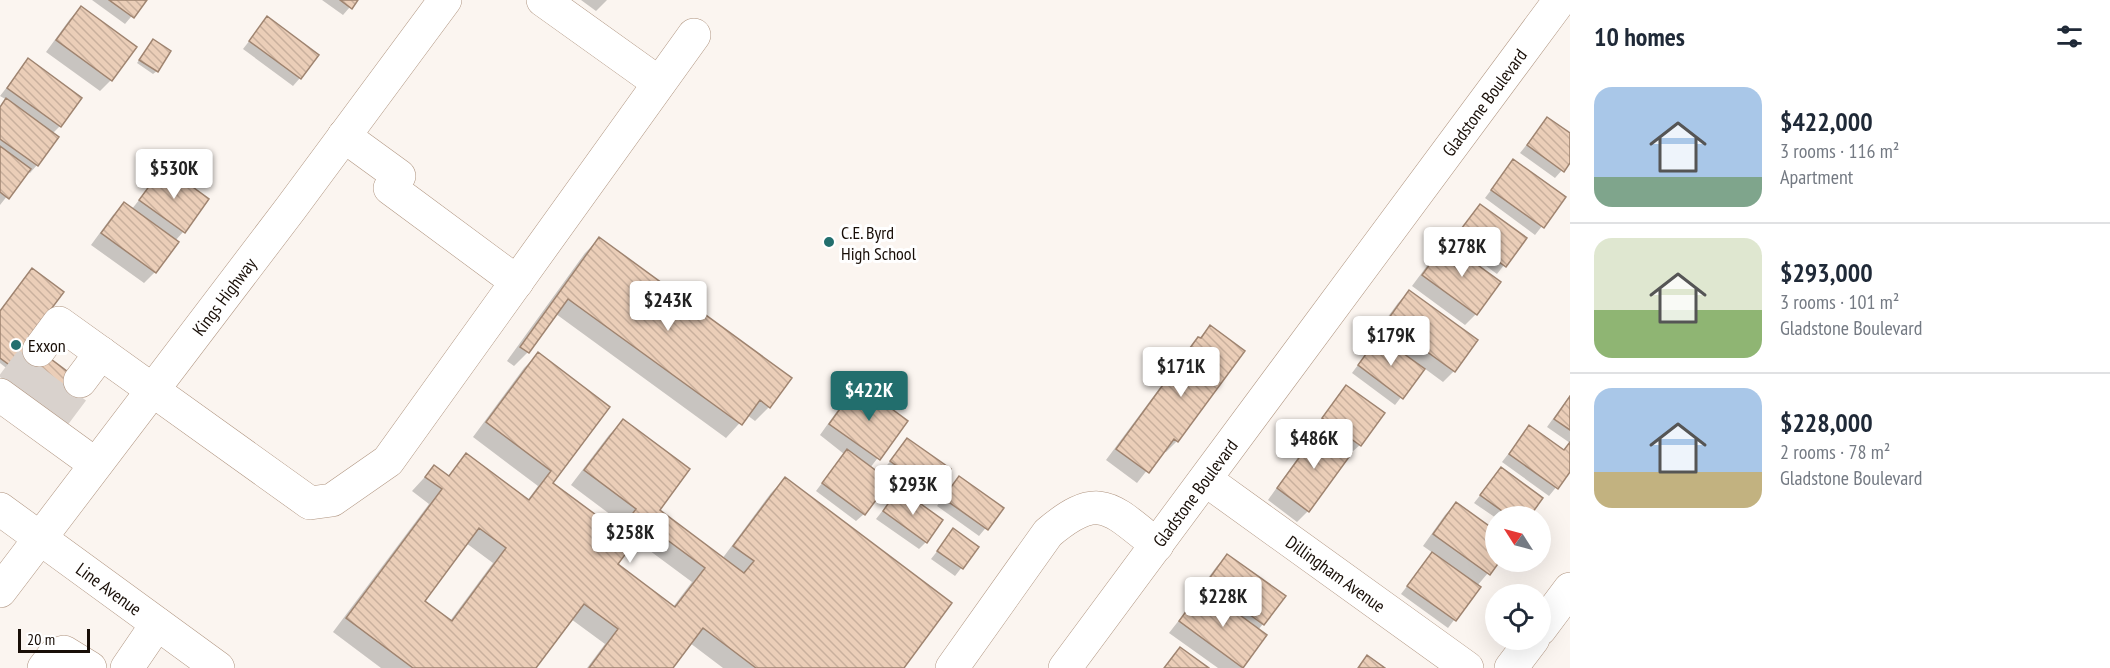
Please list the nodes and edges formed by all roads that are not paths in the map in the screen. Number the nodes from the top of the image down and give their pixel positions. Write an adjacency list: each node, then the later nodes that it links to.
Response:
1 (445, 0): 6 (street, Kings Highway)
2 (543, 0): 5 (street)
3 (1560, 0): 12 (street, Gladstone Boulevard)
4 (694, 35): 5 (street)
5 (659, 83): 7 (street)
6 (344, 136): 7 (street); 9 (street, Kings Highway)
7 (517, 282): 9 (street)
8 (91, 346): 8 (street); 9 (street)
9 (152, 390): 11 (street, Kings Highway)
10 (25, 406): 11 (street)
11 (95, 464): 14 (street, Kings Highway)
12 (1206, 480): 15 (street, Gladstone Boulevard); 27 (street, Dillingham Avenue)
13 (0, 509): 14 (street, Line Avenue)
14 (39, 538): 17 (street, Kings Highway); 19 (street, Line Avenue)
15 (1157, 545): 25 (street); 26 (street, Gladstone Boulevard)
16 (1570, 589): 18 (street)
17 (0, 591)
18 (1551, 614)
19 (157, 624): 23 (street); 24 (street, Line Avenue)
20 (1525, 650): 28 (street)
21 (44, 668): 22 (street)
22 (90, 668)
23 (127, 668)
24 (218, 668)
25 (952, 668)
26 (1065, 668)
27 (1467, 668)
28 (1511, 668)

